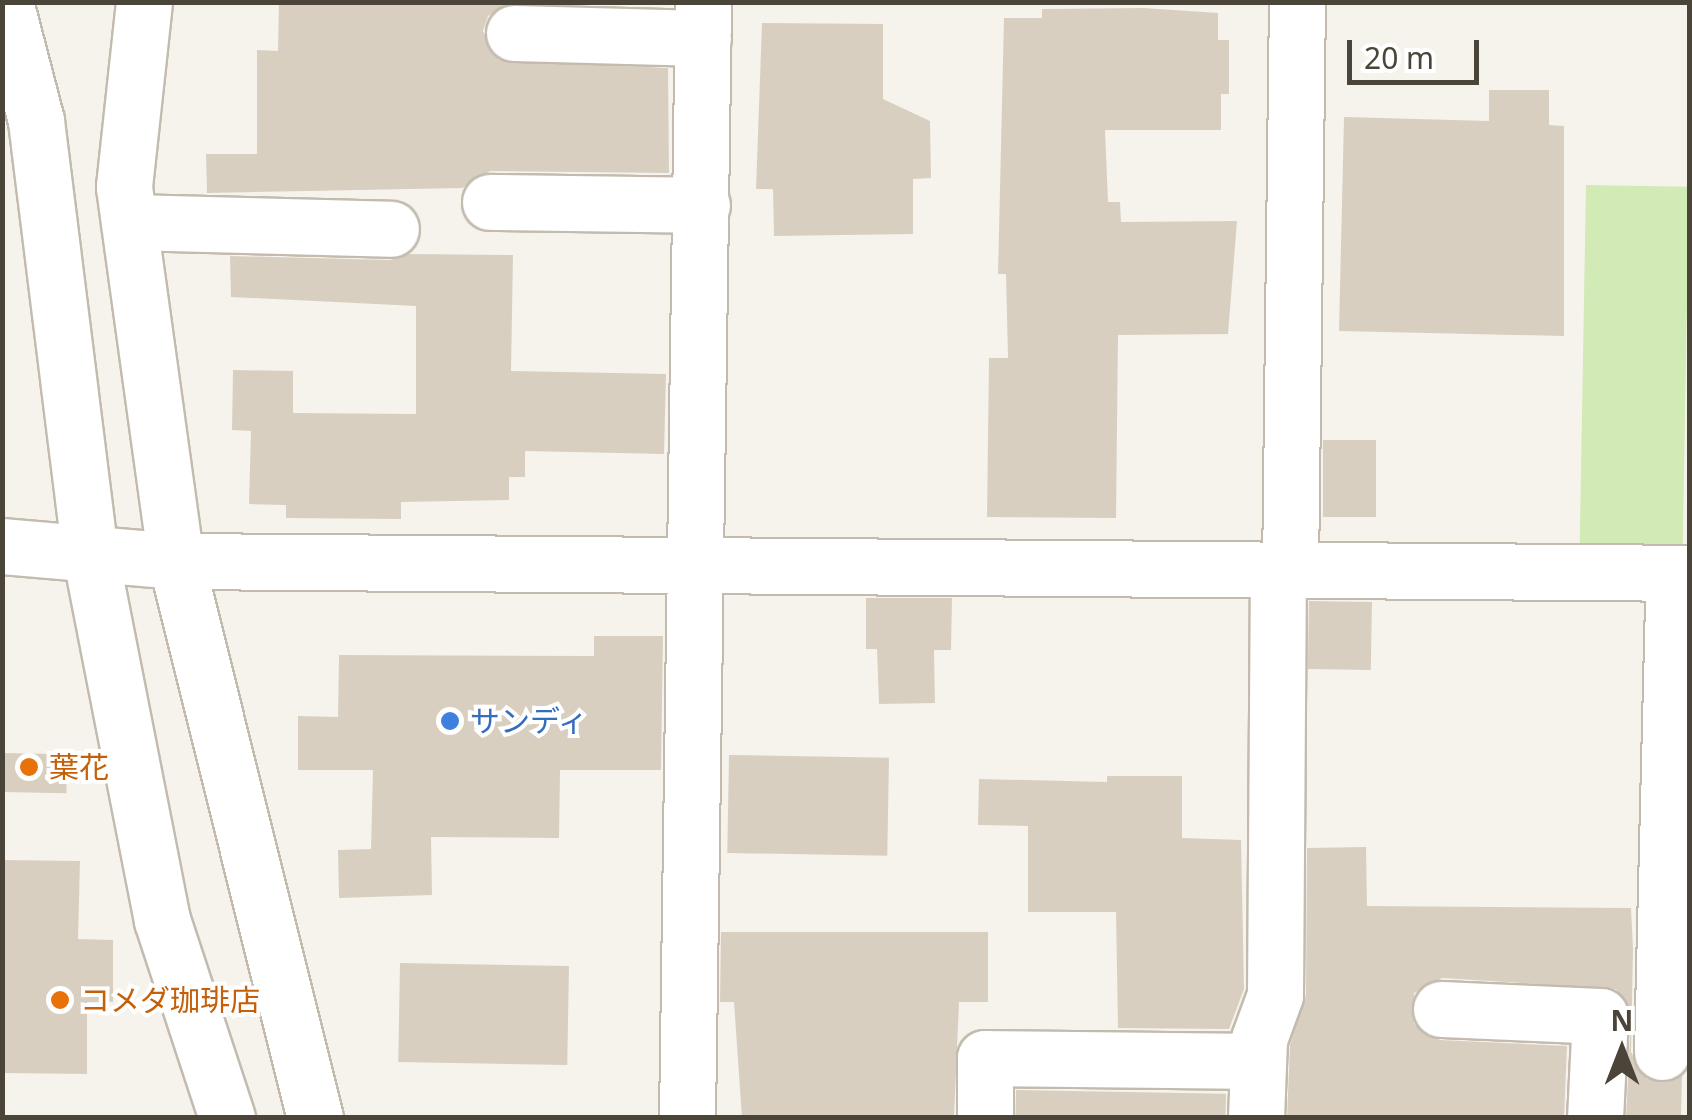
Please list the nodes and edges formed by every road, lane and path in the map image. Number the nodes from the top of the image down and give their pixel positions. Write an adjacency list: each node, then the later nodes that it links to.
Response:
1 (6, 2): 11 (street)
2 (144, 2): 8 (street)
3 (1297, 2): 14 (street)
4 (703, 20): 5 (street); 7 (street)
5 (514, 32)
6 (490, 202): 7 (street)
7 (702, 205): 13 (street)
8 (129, 222): 9 (street); 12 (street)
9 (391, 229)
10 (2, 546): 11 (street)
11 (89, 548): 12 (street); 21 (street)
12 (176, 561): 13 (street); 22 (street)
13 (699, 567): 14 (street); 23 (street)
14 (1284, 571): 15 (street); 20 (street)
15 (1682, 573): 16 (street)
16 (1679, 816): 19 (street)
17 (1441, 1009): 18 (street)
18 (1598, 1043): 19 (street); 26 (street)
19 (1676, 1053)
20 (1258, 1061): 24 (street); 25 (street)
21 (227, 1118)
22 (315, 1118)
23 (687, 1118)
24 (986, 1118)
25 (1256, 1118)
26 (1595, 1118)

